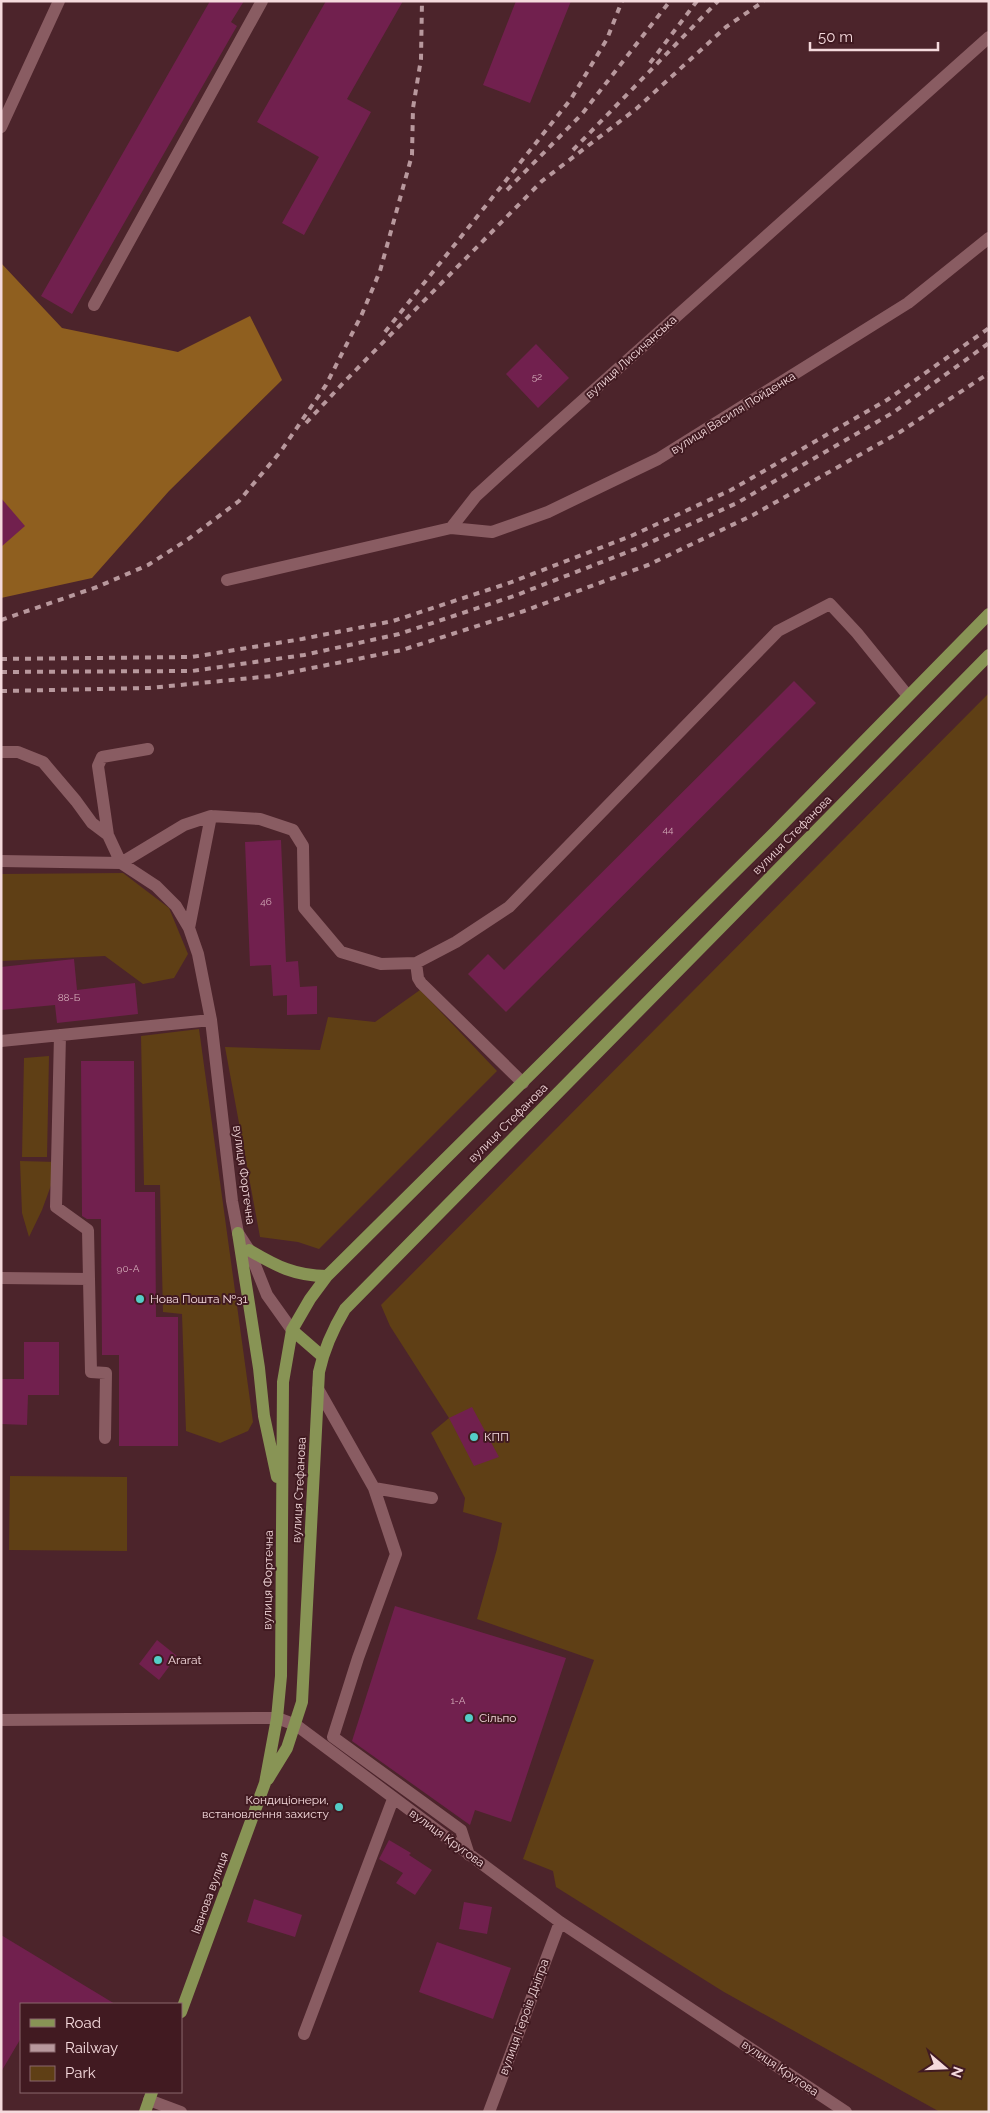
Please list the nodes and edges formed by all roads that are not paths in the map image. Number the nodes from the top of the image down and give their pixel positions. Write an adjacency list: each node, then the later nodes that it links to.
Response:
1 (58, 1): 4 (street)
2 (262, 1): 6 (street)
3 (989, 37): 7 (street, вулиця Лисичанська)
4 (1, 127)
5 (989, 238): 7 (street, вулиця Василя Пойденка)
6 (94, 305)
7 (452, 528): 8 (street)
8 (227, 580)
9 (989, 614): 11 (main road, вулиця Стефанова)
10 (989, 656): 30 (main road, вулиця Стефанова)
11 (908, 696): 19 (street); 23 (main road, вулиця Стефанова)
12 (148, 749): 15 (street)
13 (1, 752): 15 (street)
14 (211, 816): 17 (street); 18 (street); 19 (street)
15 (108, 835): 17 (street)
16 (1, 861): 17 (street)
17 (122, 863): 18 (street, вулиця Фортечна)
18 (189, 928): 20 (street, вулиця Фортечна)
19 (416, 963): 23 (street)
20 (212, 1020): 21 (street); 24 (street, вулиця Фортечна)
21 (60, 1035): 22 (street); 28 (street)
22 (1, 1041)
23 (523, 1083): 26 (main road, вулиця Стефанова)
24 (238, 1233): 25 (street, вулиця Фортечна); 35 (main road)
25 (249, 1250): 26 (main road); 29 (street, вулиця Фортечна)
26 (327, 1276): 29 (main road, вулиця Стефанова)
27 (1, 1278): 28 (street)
28 (89, 1279): 32 (street)
29 (292, 1330): 30 (main road); 35 (main road, вулиця Фортечна)
30 (322, 1356): 31 (main road, вулиця Стефанова)
31 (318, 1389): 33 (street); 38 (main road, вулиця Стефанова)
32 (105, 1438)
33 (374, 1488): 34 (street); 41 (street)
34 (432, 1498)
35 (282, 1499): 36 (main road, вулиця Фортечна)
36 (277, 1718): 37 (street, вулиця Кругова); 38 (street, вулиця Кругова); 39 (main road, Іванова вулиця)
37 (1, 1720)
38 (296, 1725): 39 (main road, Іванова вулиця); 40 (street, вулиця Кругова)
39 (265, 1784): 43 (main road, Іванова вулиця)
40 (393, 1799): 41 (street, вулиця Кругова); 44 (street)
41 (469, 1855): 42 (street, вулиця Кругова)
42 (560, 1922): 47 (street, вулиця Героїв Дніпра); 48 (street, вулиця Кругова)
43 (182, 2009)
44 (304, 2034)
45 (149, 2101): 46 (street)
46 (180, 2112)
47 (489, 2112)
48 (846, 2112)

